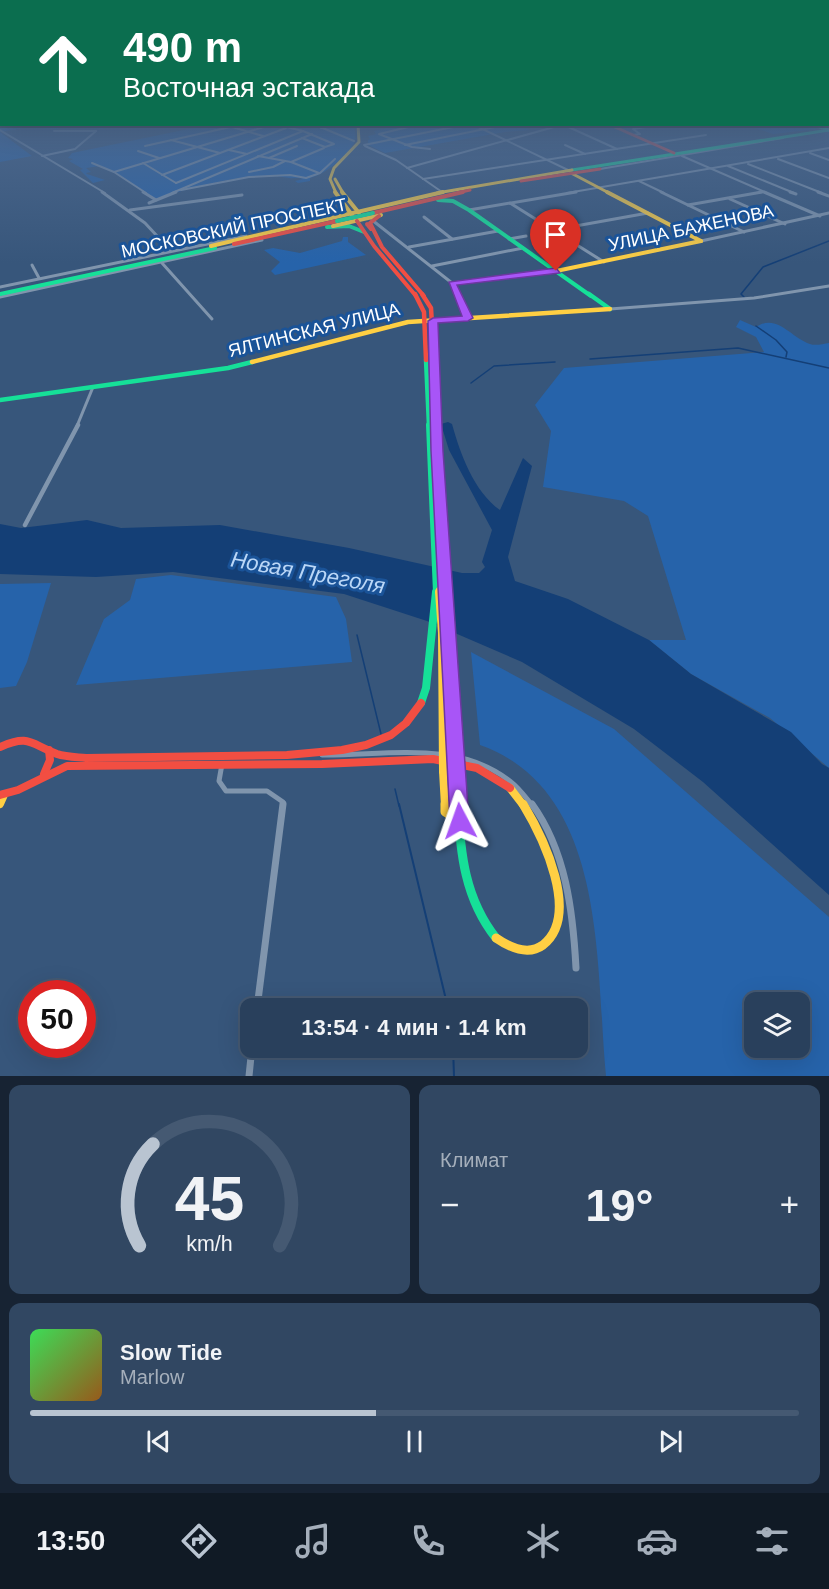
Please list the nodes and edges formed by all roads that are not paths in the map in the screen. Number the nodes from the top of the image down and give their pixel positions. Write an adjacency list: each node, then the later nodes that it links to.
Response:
1 (52, 162): 54 (street)
2 (196, 162): 31 (street)
3 (226, 162): 35 (street)
4 (243, 162): 37 (street)
5 (283, 162): 28 (street)
6 (291, 162): 29 (street)
7 (332, 162): 29 (street)
8 (341, 162): 49 (main road)
9 (343, 162): 49 (main road)
10 (396, 162): 24 (street)
11 (428, 162): 24 (street)
12 (533, 162): 33 (street)
13 (551, 162): 30 (street)
14 (626, 162): 30 (main road, МОСКОВСКИЙ ПРОСПЕКТ)
15 (627, 162): 25 (main road, МОСКОВСКИЙ ПРОСПЕКТ)
16 (640, 162): 25 (street)
17 (696, 162): 26 (street)
18 (751, 162): 22 (street)
19 (786, 162): 32 (street)
20 (92, 163): 27 (street)
21 (142, 163): 27 (street); 31 (street)
22 (746, 163): 23 (street); 45 (street)
23 (728, 166): 26 (street); 43 (street)
24 (407, 168): 33 (street)
25 (599, 169): 30 (main road, МОСКОВСКИЙ ПРОСПЕКТ)
26 (711, 169): 34 (street); 42 (street)
27 (114, 172): 48 (street)
28 (249, 172)
29 (320, 173): 40 (street)
30 (573, 173): 36 (main road, МОСКОВСКИЙ ПРОСПЕКТ); 38 (main road); 39 (main road, МОСКОВСКИЙ ПРОСПЕКТ)
31 (162, 175): 35 (street)
32 (829, 178)
33 (423, 179): 41 (street)
34 (639, 181): 38 (street); 52 (street)
35 (176, 183): 37 (street)
36 (494, 183): 41 (main road); 63 (main road, МОСКОВСКИЙ ПРОСПЕКТ)
37 (184, 188): 40 (street)
38 (600, 188): 50 (street); 57 (main road)
39 (476, 189): 47 (main road); 63 (main road, МОСКОВСКИЙ ПРОСПЕКТ)
40 (178, 190): 48 (street)
41 (442, 192): 51 (main road)
42 (764, 192): 46 (street); 60 (street)
43 (796, 194)
44 (242, 195): 53 (street)
45 (829, 196)
46 (729, 198): 52 (street); 64 (street)
47 (453, 199): 55 (main road); 58 (main road)
48 (156, 200): 53 (street)
49 (345, 202): 51 (main road); 56 (main road); 62 (main road)
50 (510, 203): 55 (street); 67 (street)
51 (383, 205): 63 (main road)
52 (688, 205): 69 (street)
53 (154, 206): 54 (street)
54 (130, 210): 79 (street)
55 (469, 210): 66 (main road)
56 (353, 211): 62 (main road); 63 (main road); 63 (main road)
57 (648, 213): 67 (street); 75 (main road)
58 (381, 215): 63 (main road); 63 (main road)
59 (829, 215): 60 (street)
60 (822, 216): 64 (street, УЛИЦА БАЖЕНОВА)
61 (424, 217): 72 (street)
62 (337, 220): 63 (main road, МОСКОВСКИЙ ПРОСПЕКТ, bridge); 63 (main road); 65 (main road); 70 (main road); 76 (main road, МОСКОВСКИЙ ПРОСПЕКТ)
63 (368, 220): 65 (main road); 77 (street); 96 (main road); 97 (main road)
64 (785, 224): 69 (street, УЛИЦА БАЖЕНОВА)
65 (327, 227): 74 (main road)
66 (498, 231): 72 (street); 73 (main road)
67 (554, 231): 68 (street); 82 (street)
68 (542, 232)
69 (744, 232): 75 (street, УЛИЦА БАЖЕНОВА)
70 (255, 234): 76 (main road); 79 (street, МОСКОВСКИЙ ПРОСПЕКТ)
71 (526, 236): 73 (street)
72 (452, 239): 77 (street)
73 (509, 239): 78 (main road)
74 (262, 240): 76 (main road); 83 (street, МОСКОВСКИЙ ПРОСПЕКТ)
75 (701, 241): 82 (main road, УЛИЦА БАЖЕНОВА)
76 (214, 247): 81 (main road, МОСКОВСКИЙ ПРОСПЕКТ); 86 (main road, МОСКОВСКИЙ ПРОСПЕКТ)
77 (409, 247): 85 (street)
78 (523, 248): 85 (street); 87 (main road)
79 (171, 251): 80 (street, МОСКОВСКИЙ ПРОСПЕКТ)
80 (143, 257): 81 (street); 88 (street, МОСКОВСКИЙ ПРОСПЕКТ)
81 (137, 261): 91 (main road, МОСКОВСКИЙ ПРОСПЕКТ)
82 (604, 262): 87 (main road, УЛИЦА БАЖЕНОВА)
83 (162, 263): 86 (street, МОСКОВСКИЙ ПРОСПЕКТ); 95 (street, МОСКОВСКИЙ ПРОСПЕКТ)
84 (32, 265): 88 (street)
85 (432, 266): 89 (street)
86 (128, 268): 91 (main road, МОСКОВСКИЙ ПРОСПЕКТ)
87 (556, 271): 89 (street, УЛИЦА БАЖЕНОВА); 93 (main road)
88 (39, 278): 92 (street, МОСКОВСКИЙ ПРОСПЕКТ)
89 (452, 284): 94 (street)
90 (829, 286): 93 (street, ЯЛТИНСКАЯ УЛИЦА)
91 (23, 289): 92 (main road, МОСКОВСКИЙ ПРОСПЕКТ)
92 (1, 292)
93 (610, 309): 94 (main road, ЯЛТИНСКАЯ УЛИЦА)
94 (468, 318): 97 (main road, ЯЛТИНСКАЯ УЛИЦА)
95 (212, 320)
96 (424, 321): 97 (main road, ЯЛТИНСКАЯ УЛИЦА); 98 (main road, ЯЛТИНСКАЯ УЛИЦА); 101 (main road)
97 (433, 321): 109 (main road, bridge)
98 (93, 387): 99 (main road, ЯЛТИНСКАЯ УЛИЦА); 100 (street)
99 (0, 400)
100 (25, 525)
101 (437, 583): 104 (main road); 109 (main road, bridge)
102 (0, 747): 103 (main road)
103 (49, 750): 104 (main road); 106 (main road)
104 (299, 753): 110 (street)
105 (222, 764): 106 (main road); 109 (main road); 111 (street)
106 (42, 777): 107 (main road)
107 (2, 795): 108 (main road)
108 (0, 804)
109 (458, 810)
110 (576, 968)
111 (258, 998)
112 (251, 1058): 113 (street)
113 (249, 1076)

